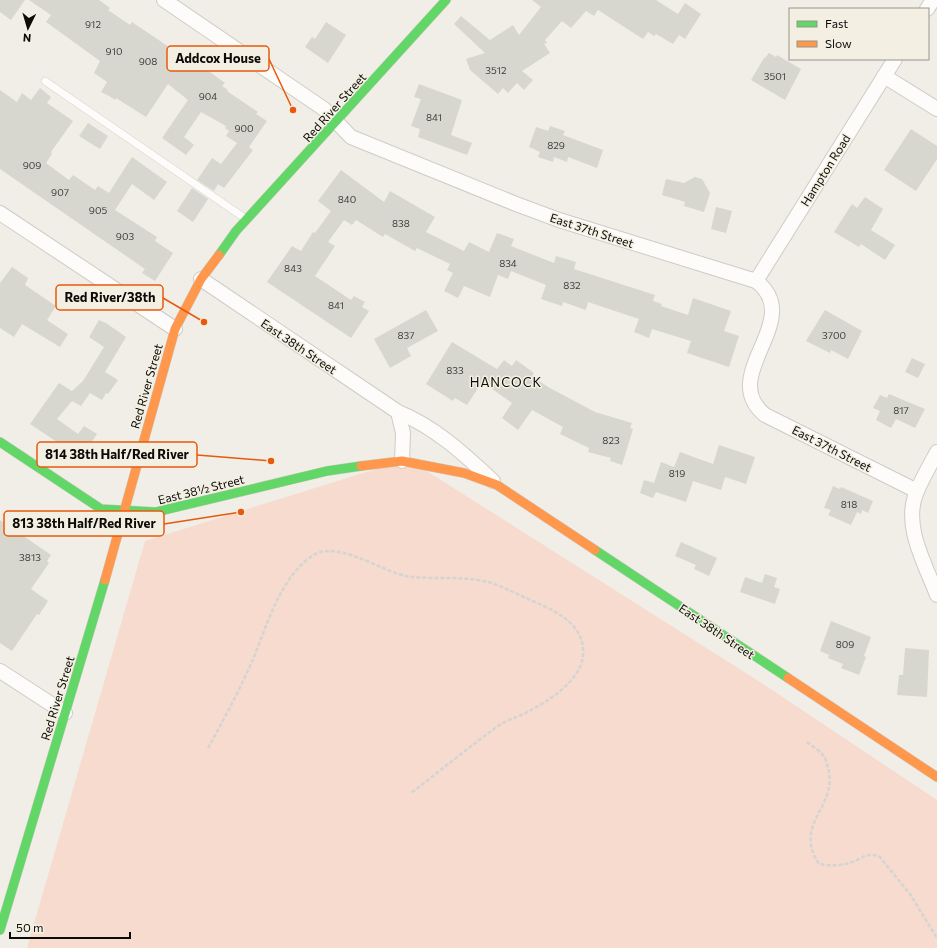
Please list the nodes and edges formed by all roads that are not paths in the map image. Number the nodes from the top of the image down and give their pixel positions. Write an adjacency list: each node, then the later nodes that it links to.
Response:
1 (164, 0): 7 (street, East 37th Street)
2 (446, 0): 7 (main road, Red River Street)
3 (894, 60): 4 (street, Hampton Road)
4 (884, 76): 6 (street); 11 (street, Hampton Road)
5 (45, 81): 9 (lane)
6 (937, 109)
7 (337, 122): 9 (main road, Red River Street); 11 (street, East 37th Street)
8 (0, 213): 12 (street)
9 (246, 220): 10 (main road, Red River Street)
10 (201, 279): 12 (main road, Red River Street); 13 (street, East 38th Street)
11 (756, 280): 18 (street, East 37th Street)
12 (175, 329): 19 (main road, Red River Street)
13 (398, 412): 16 (street); 17 (street, East 38th Street)
14 (0, 442): 19 (main road, East 38½ Street)
15 (937, 452): 18 (street)
16 (402, 461): 17 (main road, East 38th Street); 19 (main road, East 38½ Street)
17 (497, 485): 23 (main road, East 38th Street)
18 (917, 491): 20 (street)
19 (124, 511): 22 (main road, Red River Street)
20 (937, 595)
21 (0, 671): 22 (street)
22 (65, 713): 24 (main road, Red River Street)
23 (936, 773)
24 (0, 930)

